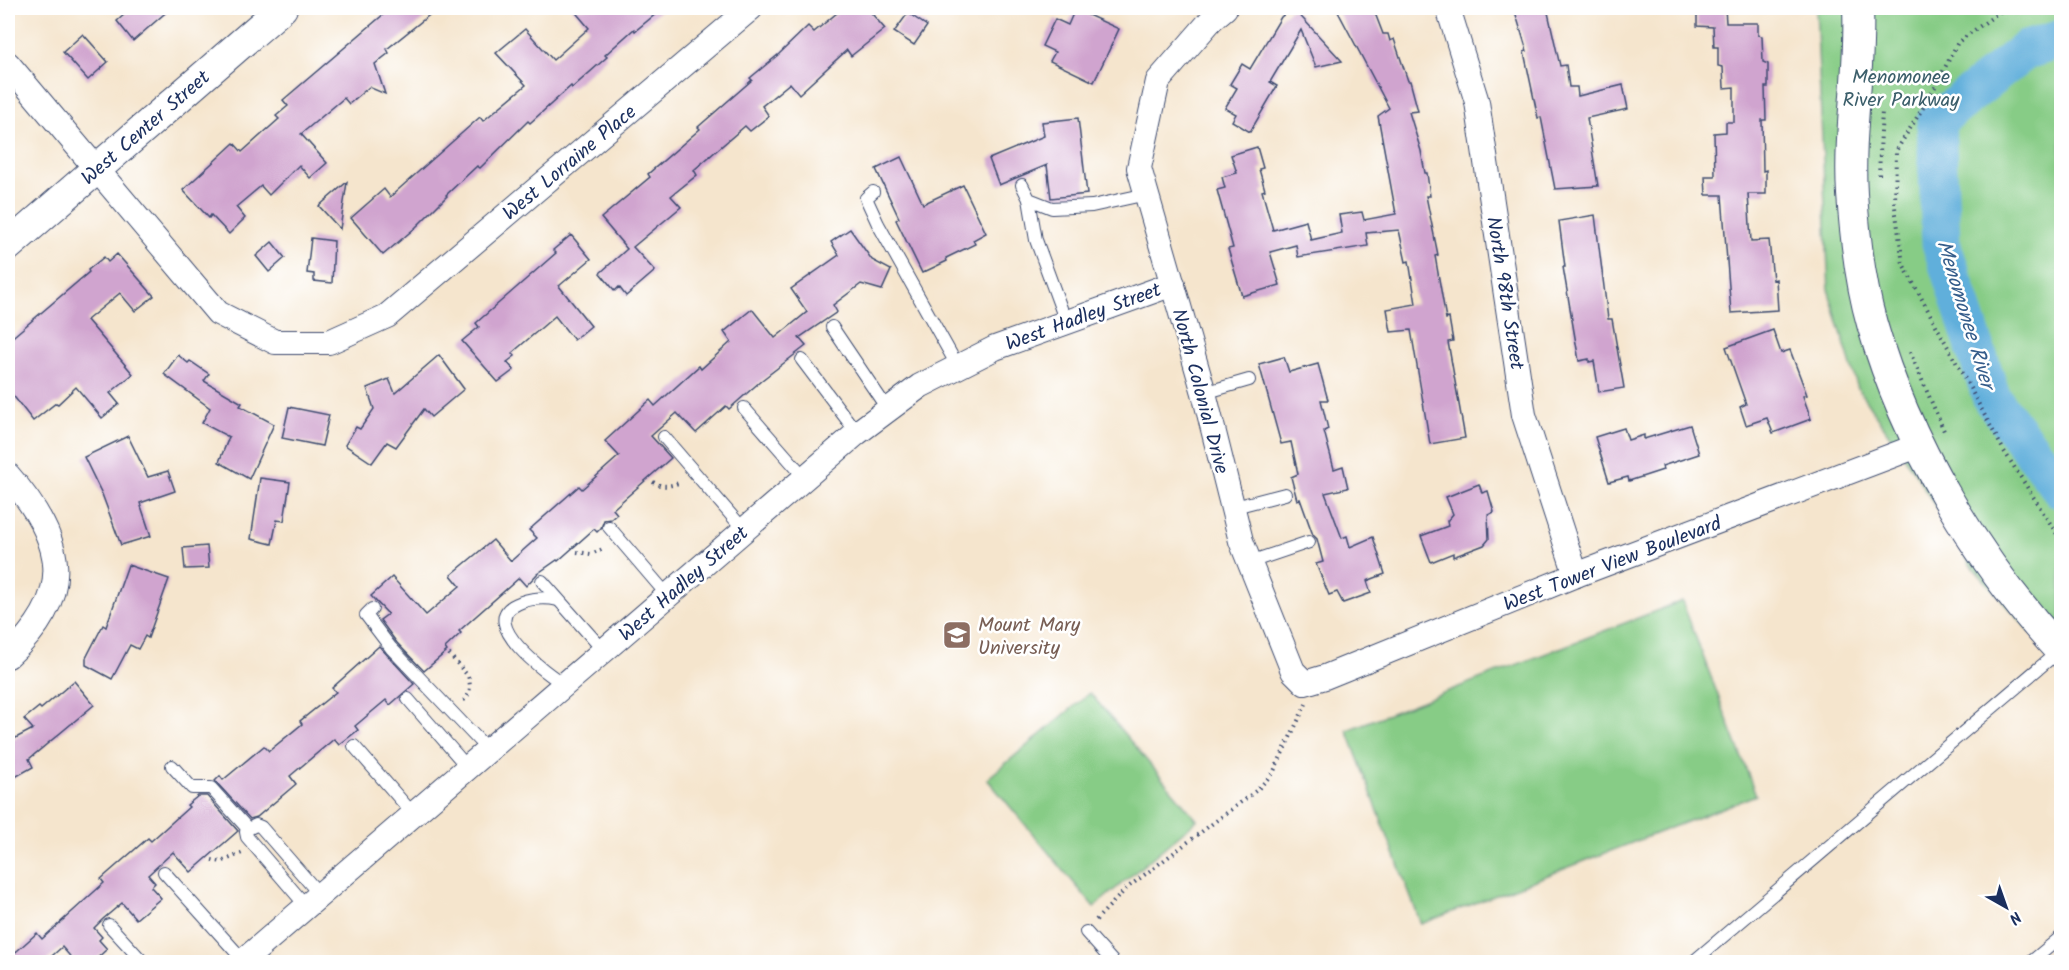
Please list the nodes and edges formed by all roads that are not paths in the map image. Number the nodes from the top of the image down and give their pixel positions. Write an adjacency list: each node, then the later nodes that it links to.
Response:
1 (282, 8): 7 (street, West Center Street)
2 (751, 8): 7 (street, West Lorraine Place)
3 (1225, 8): 10 (street, North Colonial Drive)
4 (1448, 8): 33 (street, North 98th Street)
5 (1858, 8): 24 (street)
6 (8, 64): 7 (street, West Lorraine Place)
7 (96, 169): 12 (street, West Center Street)
8 (1022, 185): 11 (lane)
9 (873, 192): 17 (lane)
10 (1147, 194): 11 (lane); 13 (street, North Colonial Drive)
11 (1029, 200): 14 (lane)
12 (8, 246)
13 (1173, 284): 14 (street, West Hadley Street); 19 (street, North Colonial Drive)
14 (1066, 322): 17 (street, West Hadley Street)
15 (832, 327): 21 (lane)
16 (802, 360): 22 (lane)
17 (958, 367): 21 (street, West Hadley Street)
18 (1250, 380): 19 (lane)
19 (1203, 393): 28 (street, North Colonial Drive)
20 (744, 408): 26 (lane)
21 (888, 410): 22 (street, West Hadley Street)
22 (857, 433): 26 (street, West Hadley Street)
23 (664, 437): 30 (lane)
24 (1934, 443): 33 (street, West Tower View Boulevard); 39 (street)
25 (8, 475): 40 (street)
26 (805, 478): 30 (street, West Hadley Street)
27 (1285, 494): 28 (lane)
28 (1231, 508): 32 (street, North Colonial Drive)
29 (609, 528): 35 (lane)
30 (744, 530): 35 (street, West Hadley Street)
31 (1309, 543): 32 (lane)
32 (1250, 562): 41 (street, North Colonial Drive)
33 (1576, 575): 41 (street, West Tower View Boulevard)
34 (542, 581): 36 (lane)
35 (668, 596): 38 (street, West Hadley Street)
36 (558, 600): 38 (lane); 42 (lane)
37 (372, 609): 45 (lane)
38 (604, 651): 42 (street, West Hadley Street)
39 (2060, 652): 58 (lane)
40 (8, 656)
41 (1305, 683)
42 (565, 685): 45 (street, West Hadley Street)
43 (408, 699): 47 (lane)
44 (354, 746): 48 (lane)
45 (488, 750): 47 (street, West Hadley Street)
46 (172, 766): 49 (lane)
47 (468, 768): 48 (street, West Hadley Street)
48 (414, 815): 51 (street, West Hadley Street)
49 (248, 829): 51 (lane); 51 (lane)
50 (164, 872): 55 (lane)
51 (314, 901): 55 (street, West Hadley Street)
52 (109, 925): 56 (lane)
53 (1086, 932): 57 (lane)
54 (2061, 936): 59 (lane)
55 (243, 962)
56 (143, 963)
57 (1113, 963)
58 (1692, 963)
59 (2031, 963)

